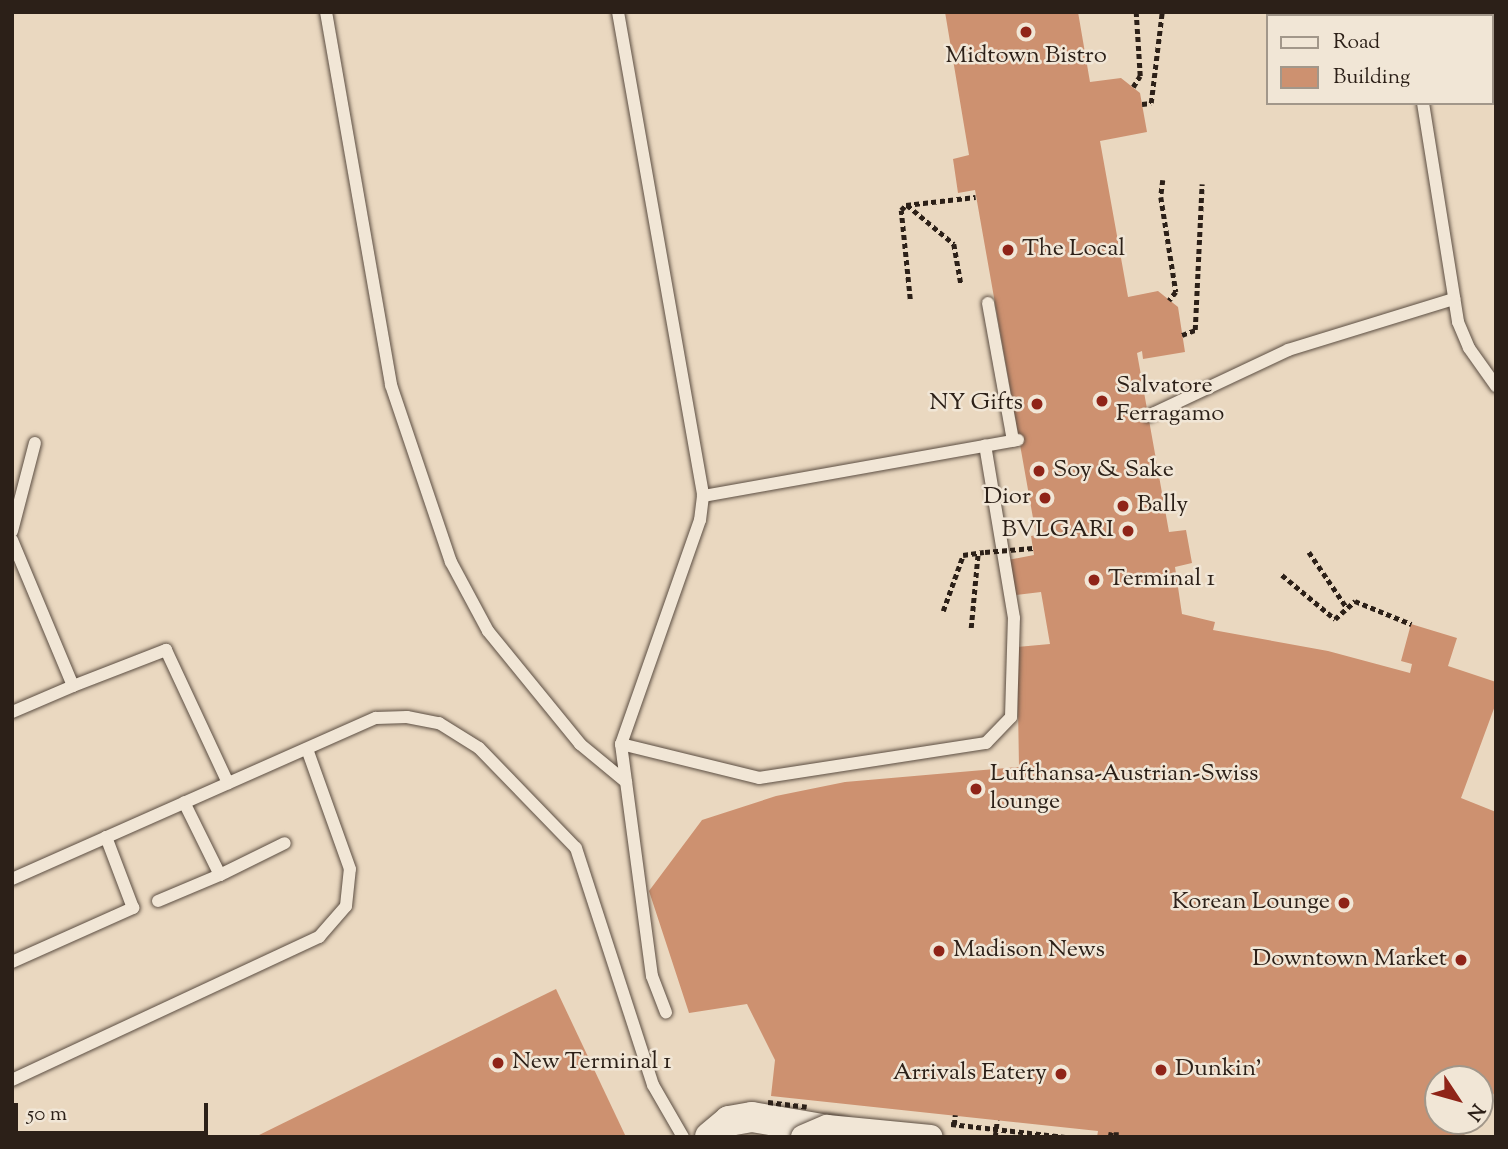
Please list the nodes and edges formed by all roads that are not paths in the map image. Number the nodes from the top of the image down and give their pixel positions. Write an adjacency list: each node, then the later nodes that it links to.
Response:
1 (326, 12): 17 (lane)
2 (618, 12): 10 (lane)
3 (1423, 105): 4 (lane)
4 (1454, 299): 6 (lane); 7 (lane)
5 (988, 303): 9 (lane)
6 (1496, 386)
7 (1148, 416)
8 (35, 443): 11 (lane)
9 (985, 445): 10 (lane); 15 (lane)
10 (703, 496): 15 (lane)
11 (12, 531)
12 (12, 540): 13 (lane)
13 (73, 686): 14 (lane); 18 (lane)
14 (12, 712)
15 (621, 744): 17 (lane)
16 (307, 749): 18 (lane); 27 (lane); 28 (lane)
17 (626, 782): 26 (lane)
18 (228, 783): 19 (lane)
19 (184, 802): 20 (lane); 22 (lane)
20 (106, 837): 23 (lane); 25 (lane)
21 (285, 843): 22 (lane)
22 (220, 875): 24 (lane)
23 (12, 879)
24 (158, 901)
25 (12, 962)
26 (666, 1012)
27 (12, 1080)
28 (683, 1137)
29 (710, 1137): 31 (street)
30 (803, 1137): 32 (street, bridge)
31 (860, 1137)
32 (931, 1137)

